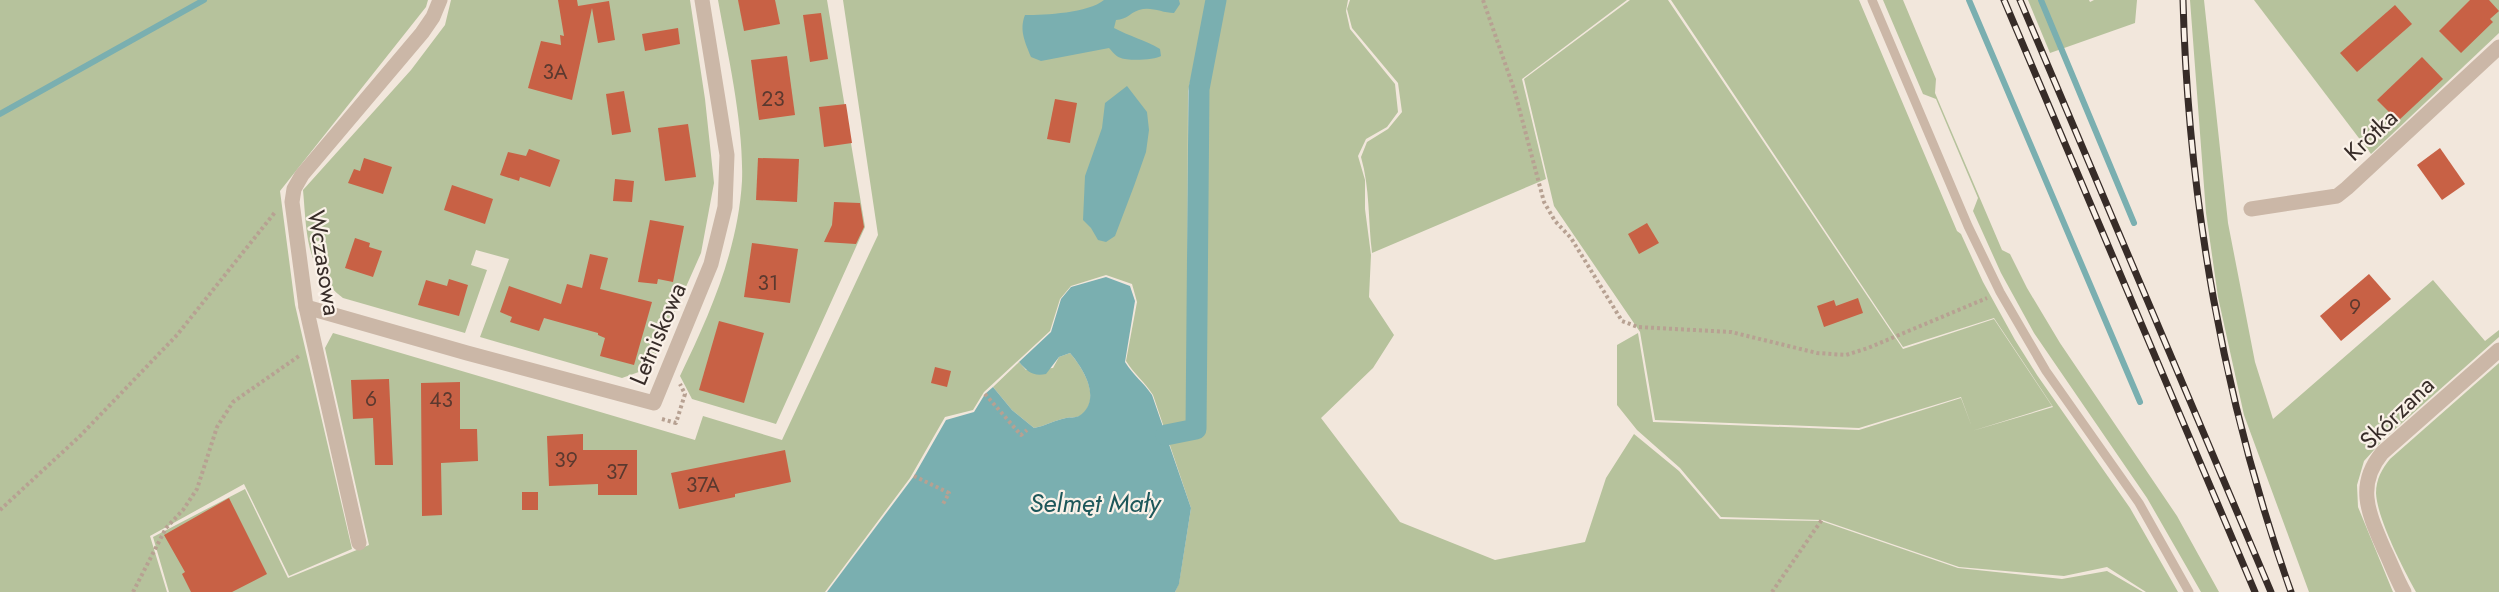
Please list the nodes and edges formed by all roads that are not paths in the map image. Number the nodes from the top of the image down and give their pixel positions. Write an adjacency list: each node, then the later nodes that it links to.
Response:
1 (440, 0): 6 (street, Wczasowa)
2 (702, 0): 6 (street, Letniskowa)
3 (1872, 0): 9 (lane)
4 (2498, 50): 5 (street, Krótka)
5 (2251, 209)
6 (306, 307): 8 (street, Wczasowa)
7 (2499, 350): 10 (street, Skórzana)
8 (359, 543)
9 (2190, 592)
10 (2404, 592)

